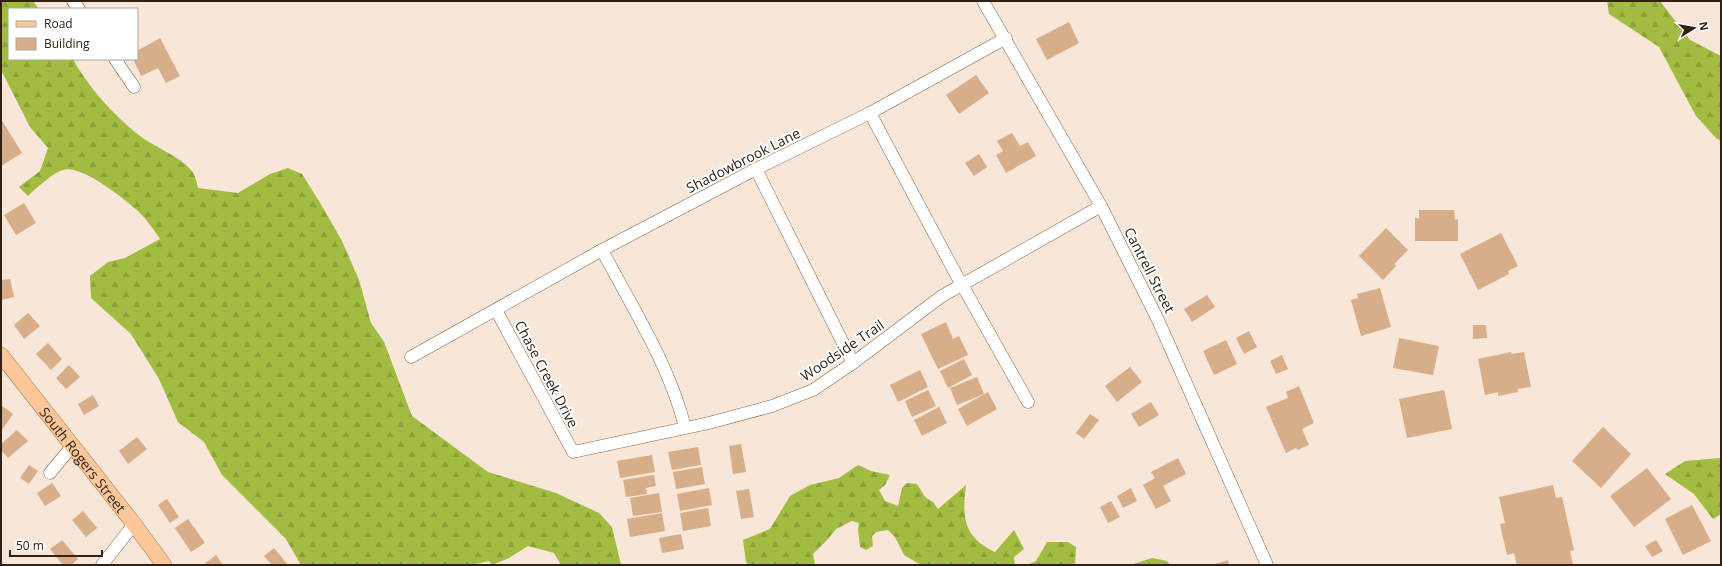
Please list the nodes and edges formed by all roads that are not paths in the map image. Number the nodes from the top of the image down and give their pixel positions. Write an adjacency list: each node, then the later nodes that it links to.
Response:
1 (983, 1): 2 (street, Cantrell Street)
2 (1006, 38): 5 (street, Shadowbrook Lane); 7 (street, Cantrell Street)
3 (116, 60): 4 (street)
4 (134, 87)
5 (870, 113): 6 (street, Shadowbrook Lane); 9 (street)
6 (756, 169): 8 (street, Shadowbrook Lane); 13 (street)
7 (1101, 206): 9 (street, Woodside Trail); 22 (street, Cantrell Street)
8 (602, 250): 10 (street, Shadowbrook Lane); 15 (street)
9 (962, 284): 13 (street, Woodside Trail); 14 (street)
10 (496, 310): 12 (street, Shadowbrook Lane); 17 (street, Chase Creek Drive)
11 (1, 355): 16 (main road, South Rogers Street)
12 (411, 357)
13 (854, 363): 15 (street, Woodside Trail)
14 (1028, 402)
15 (685, 427): 17 (street, Woodside Trail)
16 (73, 446): 18 (street); 19 (main road, South Rogers Street)
17 (572, 452)
18 (50, 473)
19 (134, 524): 20 (street); 21 (main road, South Rogers Street)
20 (102, 565)
21 (164, 565)
22 (1267, 565)

